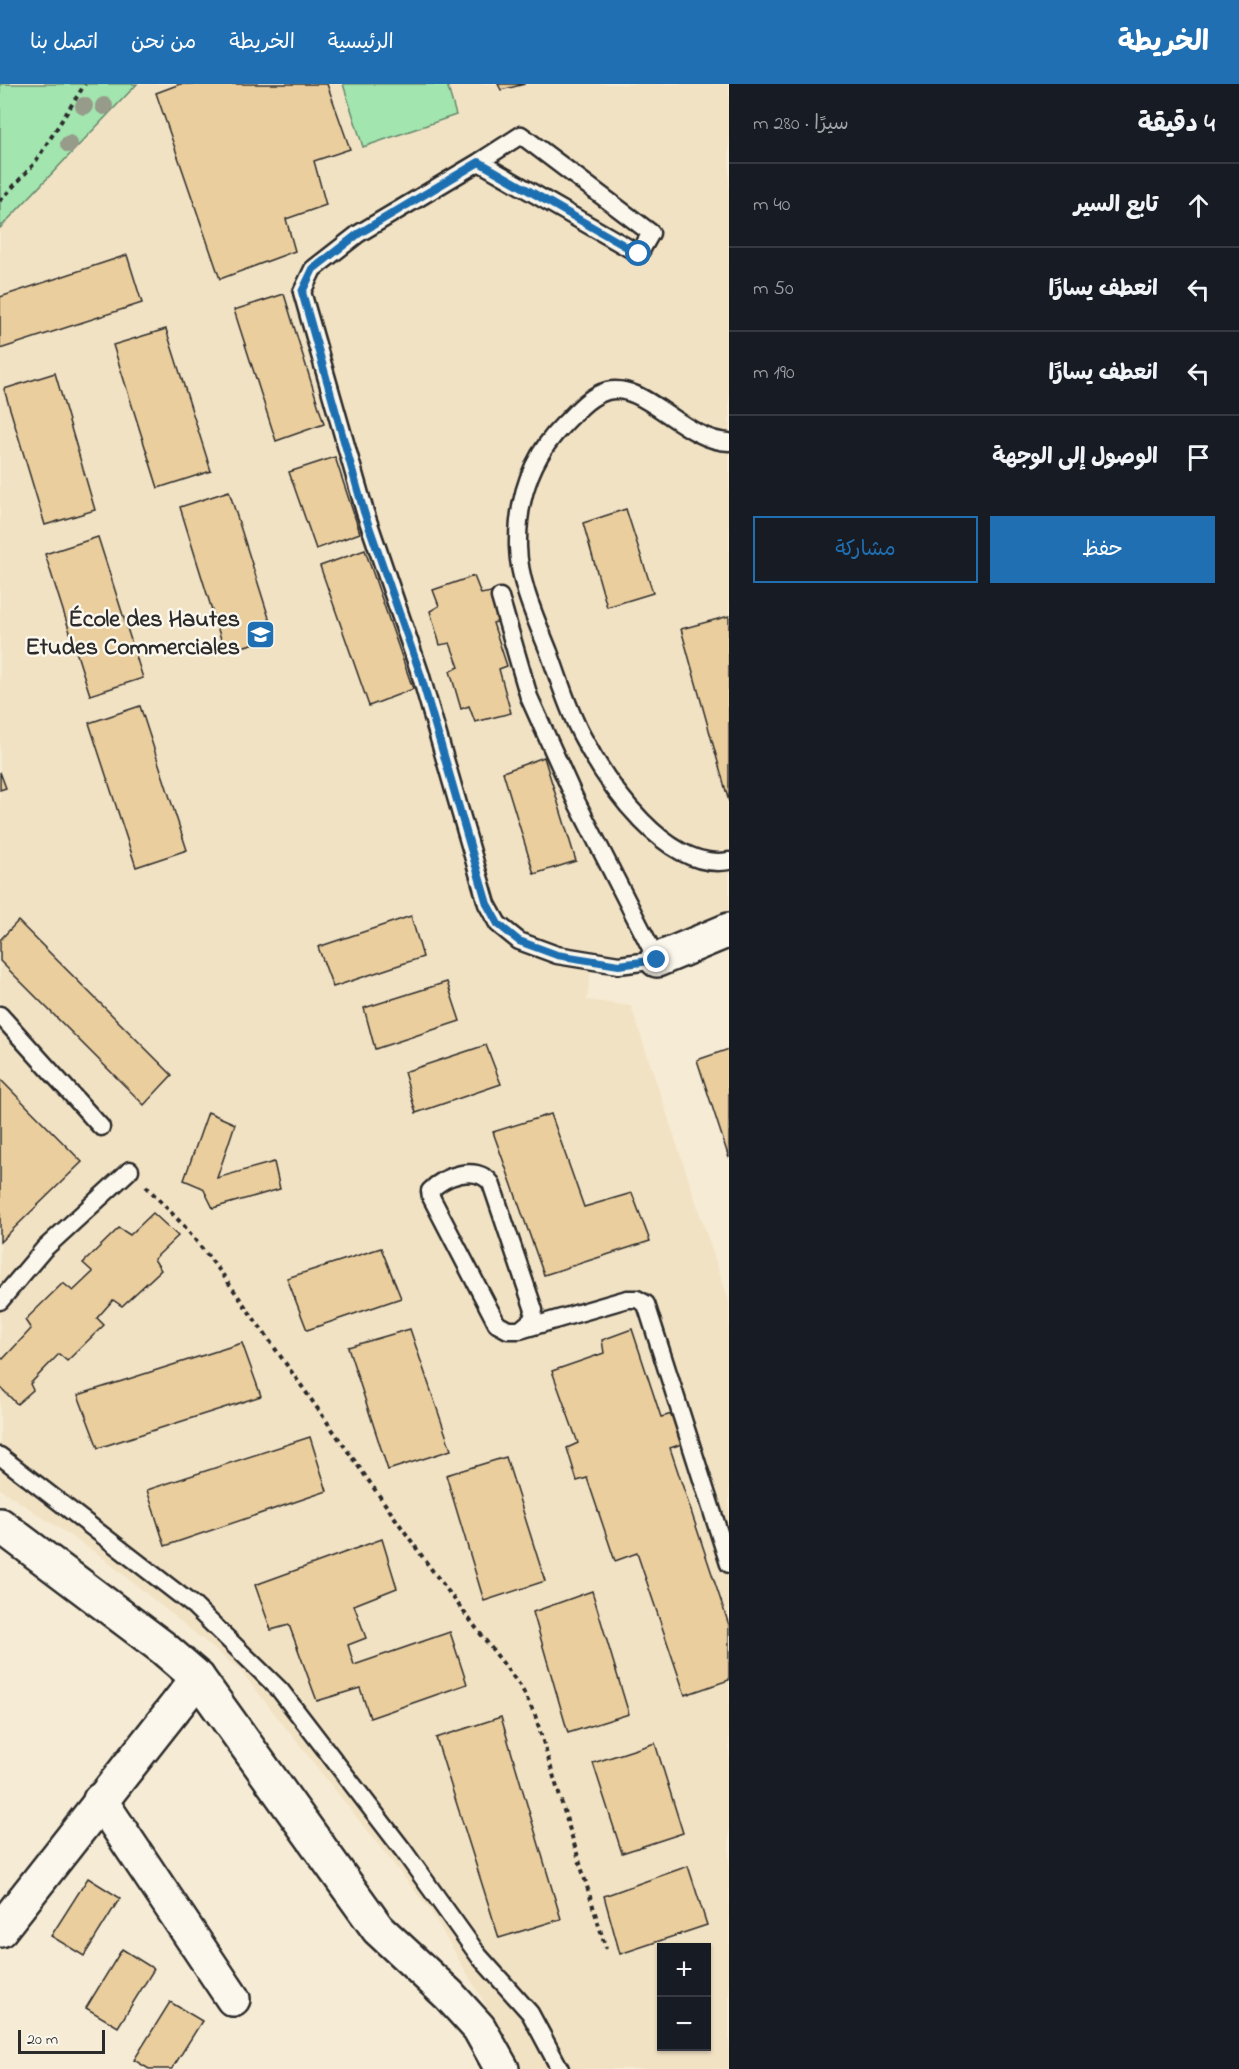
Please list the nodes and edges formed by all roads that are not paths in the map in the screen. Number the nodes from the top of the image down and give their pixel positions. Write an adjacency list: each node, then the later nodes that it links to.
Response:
1 (479, 162): 1 (lane); 6 (lane)
2 (729, 442): 4 (lane)
3 (500, 597): 6 (lane)
4 (729, 861)
5 (729, 930): 6 (street)
6 (657, 960)
7 (0, 1016): 8 (lane)
8 (101, 1127)
9 (130, 1170): 10 (lane)
10 (0, 1301)
11 (520, 1330): 11 (lane); 14 (lane)
12 (0, 1456): 20 (lane)
13 (0, 1525): 15 (street)
14 (729, 1564)
15 (198, 1678): 16 (street); 19 (street)
16 (100, 1800): 17 (street); 18 (street)
17 (0, 1930)
18 (233, 1999)
19 (502, 2069)
20 (560, 2069)

